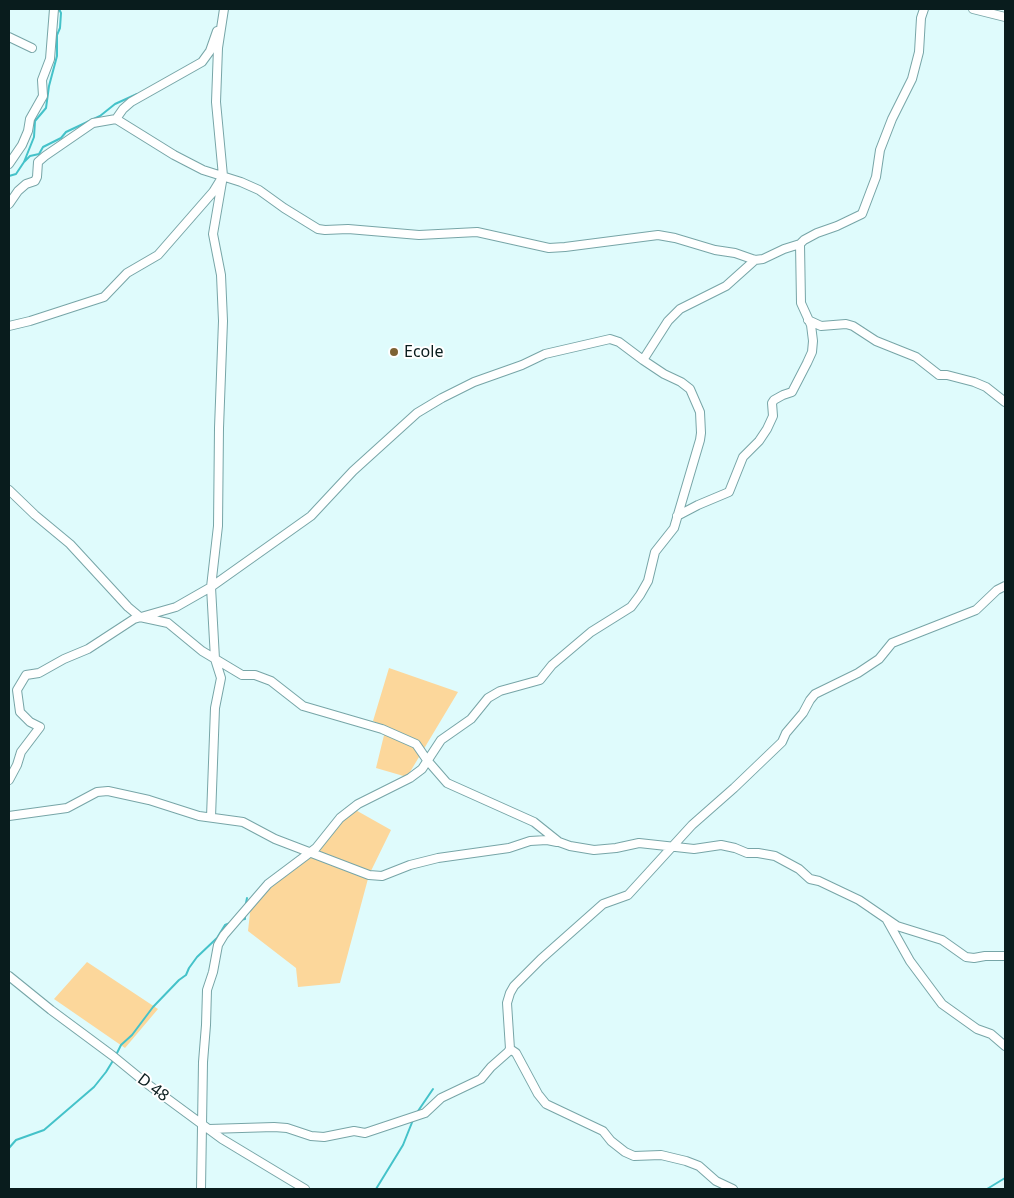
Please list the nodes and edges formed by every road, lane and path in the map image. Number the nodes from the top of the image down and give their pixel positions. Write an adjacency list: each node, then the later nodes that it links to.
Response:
1 (54, 9): 9 (street)
2 (924, 9): 12 (street)
3 (973, 9): 5 (street)
4 (224, 10): 8 (street); 10 (street)
5 (1005, 17)
6 (9, 36): 7 (street)
7 (32, 48)
8 (116, 118): 10 (street); 11 (street)
9 (9, 163)
10 (223, 176): 13 (street); 15 (street); 21 (street)
11 (9, 204)
12 (800, 244): 13 (street); 14 (street)
13 (755, 260): 16 (street)
14 (808, 320): 17 (street); 19 (street)
15 (9, 326)
16 (643, 360): 19 (street); 21 (street)
17 (1005, 402)
18 (9, 490): 22 (street)
19 (677, 516): 24 (street)
20 (1005, 586): 29 (street)
21 (211, 587): 22 (street); 23 (street)
22 (140, 617): 23 (street); 25 (street)
23 (215, 659): 24 (street); 27 (street)
24 (427, 760): 28 (street); 30 (street)
25 (9, 780)
26 (9, 816): 27 (street)
27 (211, 817): 30 (street)
28 (559, 842): 29 (street); 30 (street)
29 (672, 847): 31 (street); 35 (street)
30 (311, 852): 36 (street)
31 (887, 920): 32 (street); 34 (street)
32 (1005, 956)
33 (9, 976): 36 (street, D 48)
34 (1005, 1046)
35 (510, 1049): 36 (street); 39 (street)
36 (206, 1127): 37 (street); 38 (street, D 48)
37 (201, 1189)
38 (305, 1189)
39 (733, 1189)

